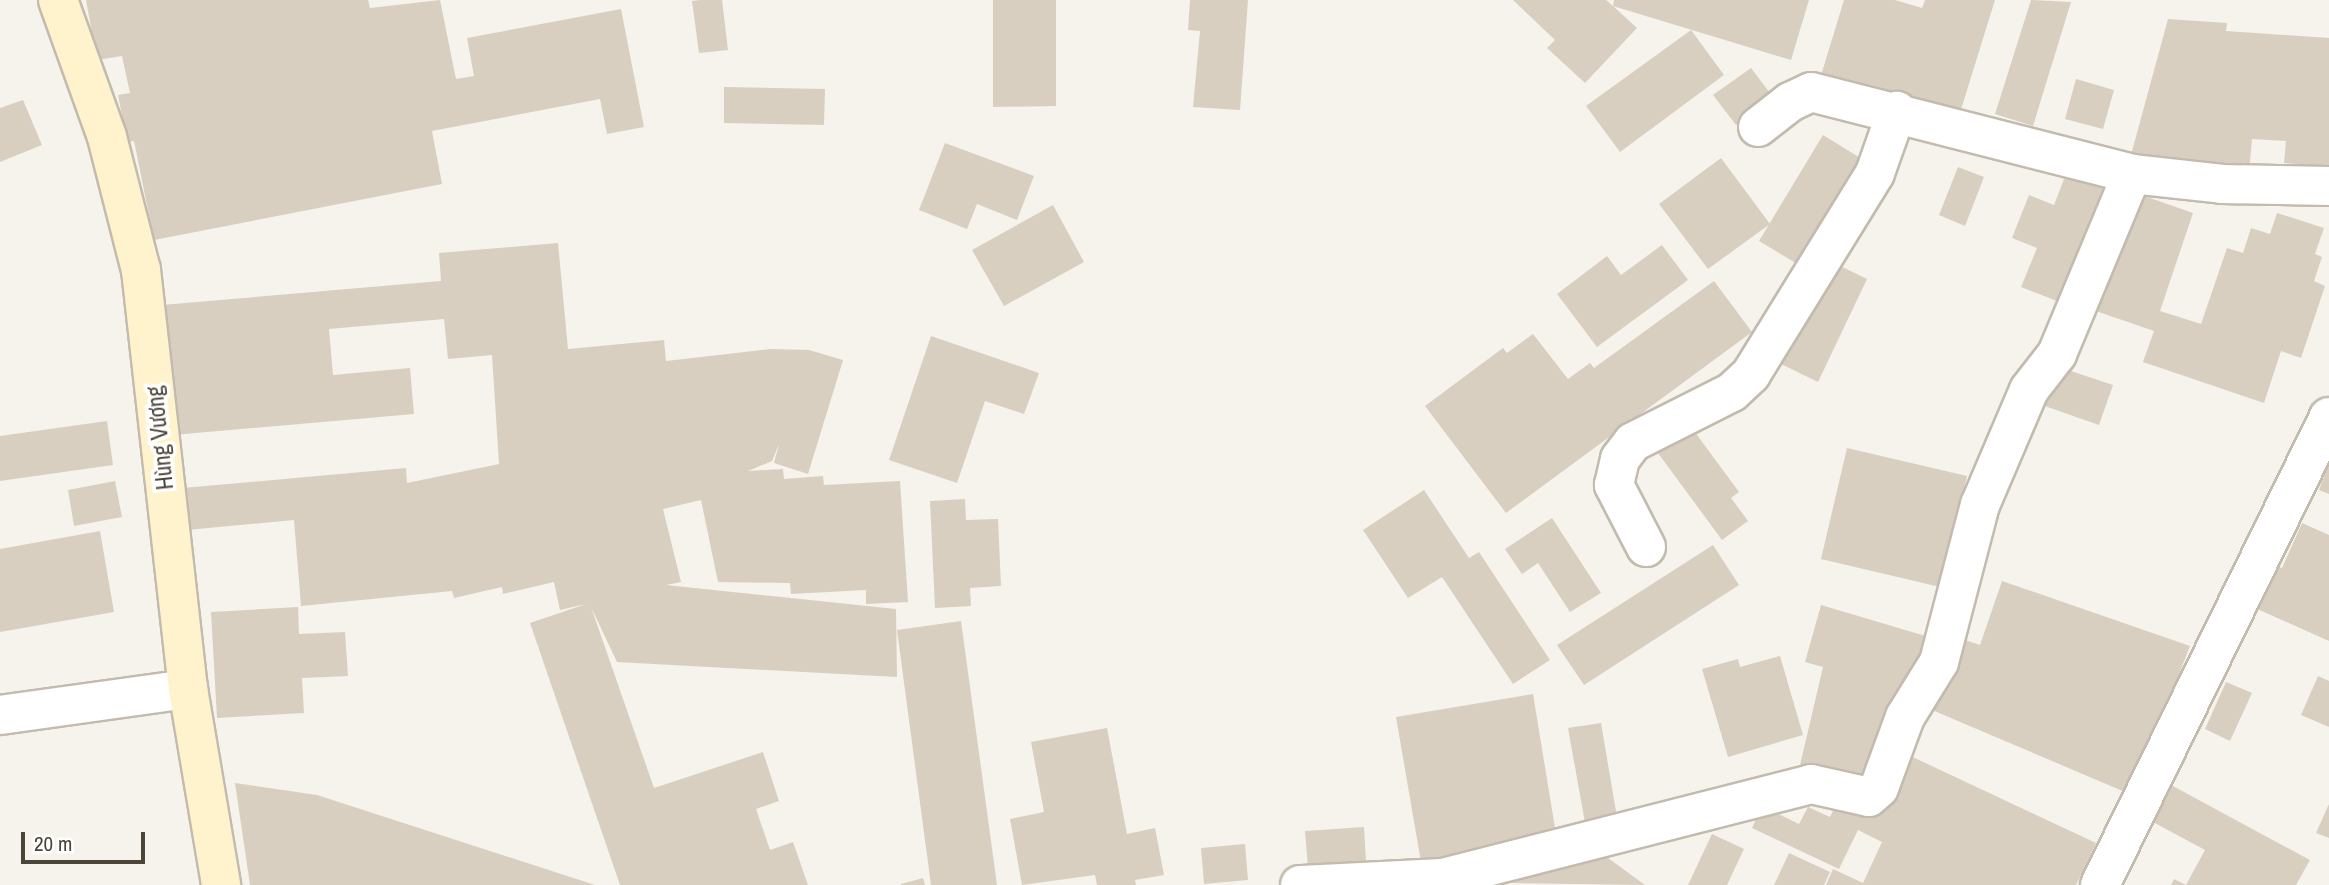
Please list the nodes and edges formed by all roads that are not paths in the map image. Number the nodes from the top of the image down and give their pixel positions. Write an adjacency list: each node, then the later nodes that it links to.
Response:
1 (58, 0): 8 (main road, Hùng Vương)
2 (1897, 111): 3 (street); 4 (street); 7 (street)
3 (1758, 127)
4 (2132, 174): 5 (street); 11 (street)
5 (2329, 186)
6 (2329, 417): 12 (street)
7 (1646, 547)
8 (188, 689): 9 (street); 10 (main road, Hùng Vương)
9 (0, 715)
10 (221, 885)
11 (1300, 885)
12 (2100, 885)

